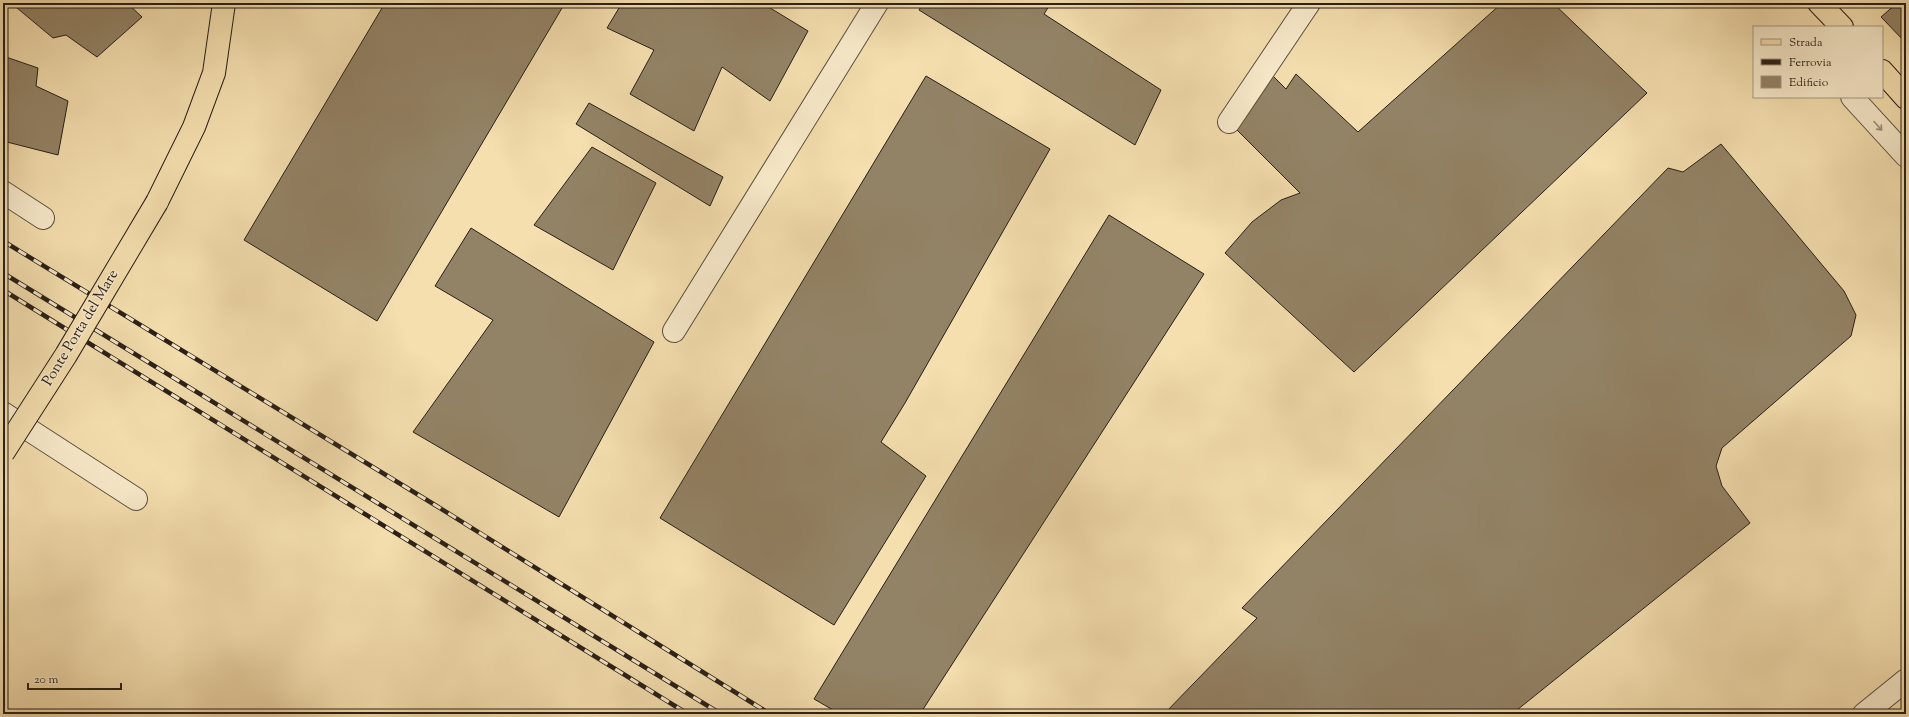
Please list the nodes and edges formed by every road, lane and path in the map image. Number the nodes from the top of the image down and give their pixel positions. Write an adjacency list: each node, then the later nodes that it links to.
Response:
1 (224, 3): 15 (main road, Ponte Porta del Mare, bridge)
2 (877, 3): 13 (street)
3 (1309, 3): 9 (street)
4 (1819, 3): 5 (main road)
5 (1841, 26)
6 (1883, 72): 8 (main road)
7 (1853, 98): 10 (street, one-way to 10)
8 (1906, 98)
9 (1229, 122)
10 (1906, 156)
11 (3, 192): 12 (street)
12 (43, 218)
13 (674, 331)
14 (3, 413): 16 (street)
15 (3, 453)
16 (136, 499)
17 (1906, 680): 18 (street)
18 (1864, 714)

